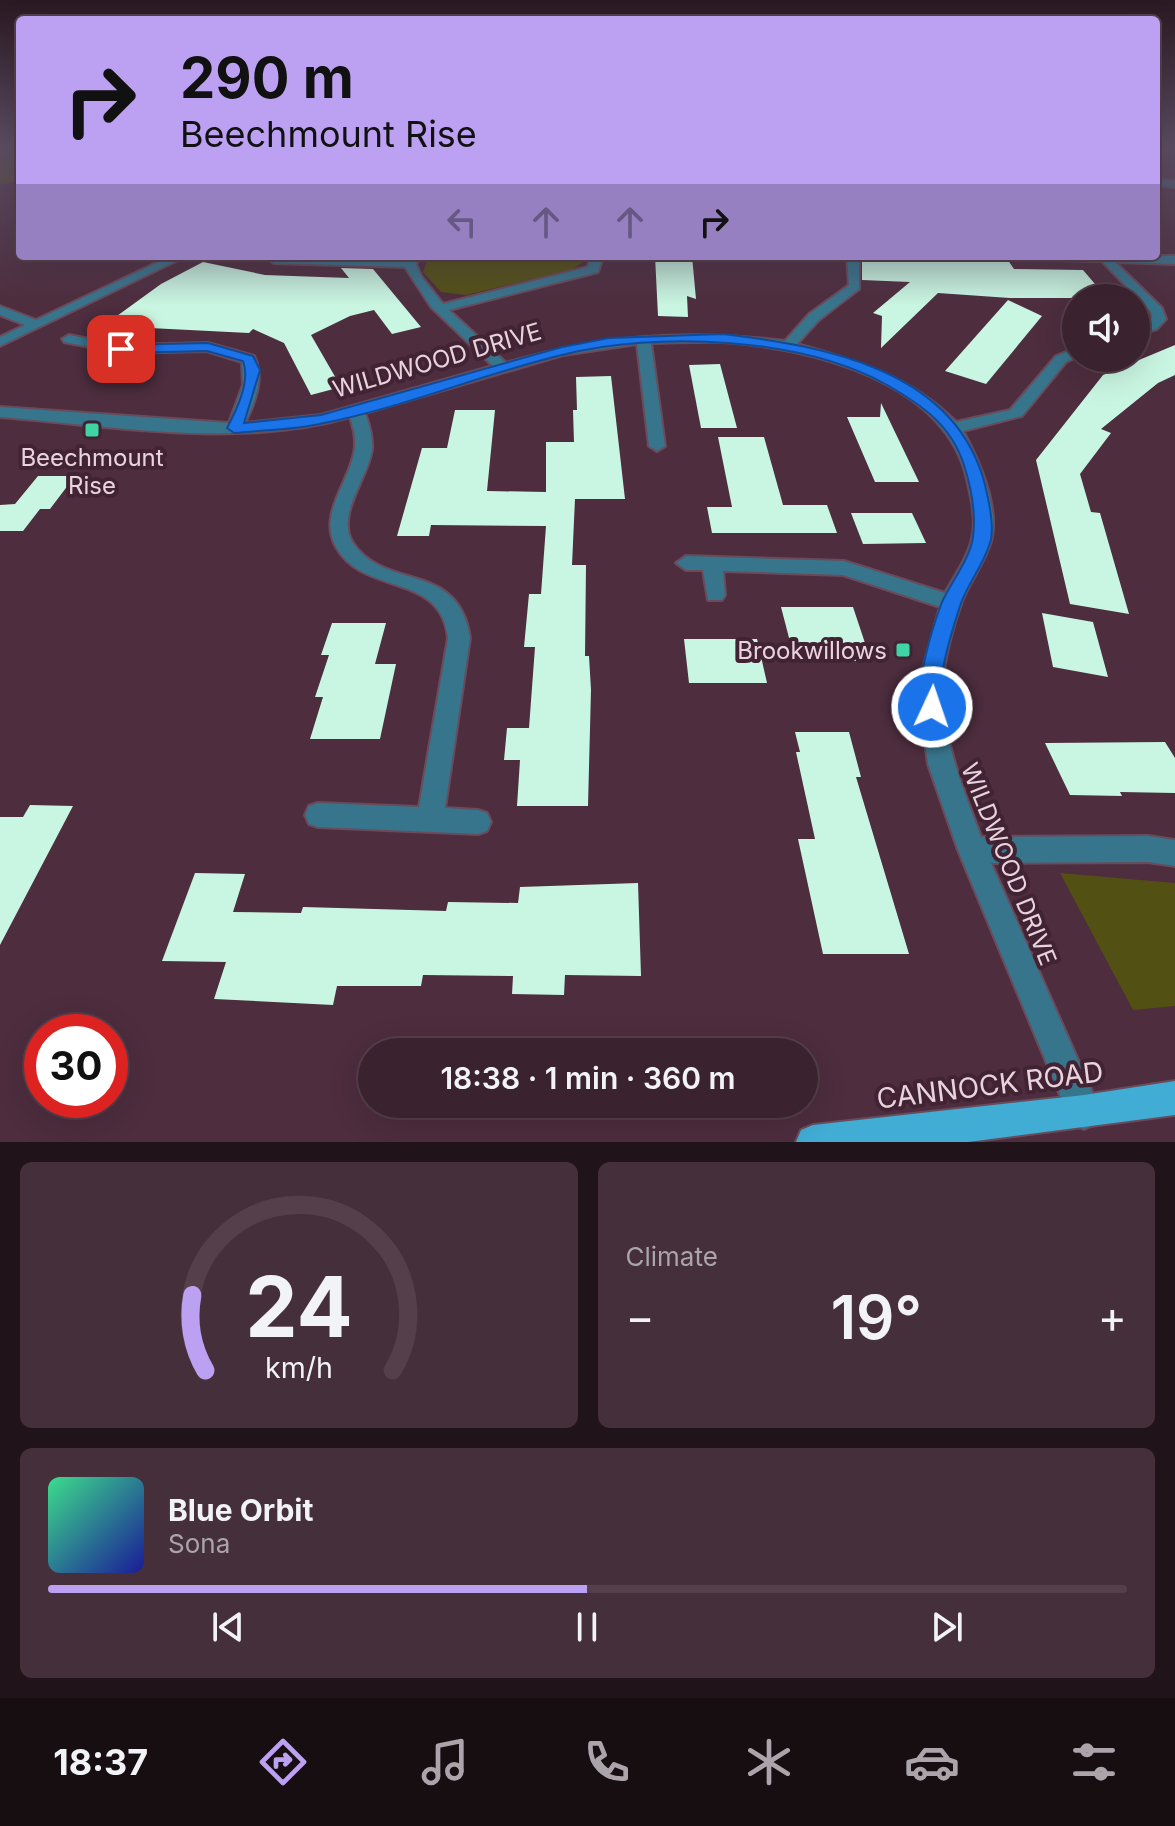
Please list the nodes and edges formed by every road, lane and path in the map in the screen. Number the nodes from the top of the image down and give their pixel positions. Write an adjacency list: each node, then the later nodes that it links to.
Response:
1 (172, 260): 11 (street)
2 (412, 260): 9 (street)
3 (596, 260): 9 (street)
4 (853, 260): 16 (street)
5 (1107, 260): 6 (street); 7 (street)
6 (1175, 260)
7 (1131, 284)
8 (1150, 304): 12 (street)
9 (441, 308): 18 (street)
10 (0, 310): 11 (street)
11 (37, 325): 15 (street)
12 (1150, 327)
13 (69, 339): 21 (street)
14 (643, 339): 16 (street, WILDWOOD DRIVE); 18 (street, WILDWOOD DRIVE); 23 (street)
15 (0, 342)
16 (788, 346): 22 (street, WILDWOOD DRIVE)
17 (1062, 359): 22 (street)
18 (502, 367): 19 (street, WILDWOOD DRIVE)
19 (356, 410): 21 (street, WILDWOOD DRIVE); 29 (street)
20 (0, 412): 21 (street, WILDWOOD DRIVE)
21 (234, 428)
22 (953, 428): 27 (street, WILDWOOD DRIVE)
23 (657, 446)
24 (686, 563): 25 (street)
25 (712, 564): 26 (street); 27 (street)
26 (715, 595)
27 (951, 603): 31 (street, WILDWOOD DRIVE)
28 (318, 815): 29 (street)
29 (430, 820): 30 (street)
30 (478, 822)
31 (972, 850): 32 (street); 34 (street, WILDWOOD DRIVE)
32 (1175, 853)
33 (1175, 1098): 34 (main road, CANNOCK ROAD)
34 (1084, 1112): 35 (main road, CANNOCK ROAD)
35 (813, 1142)

